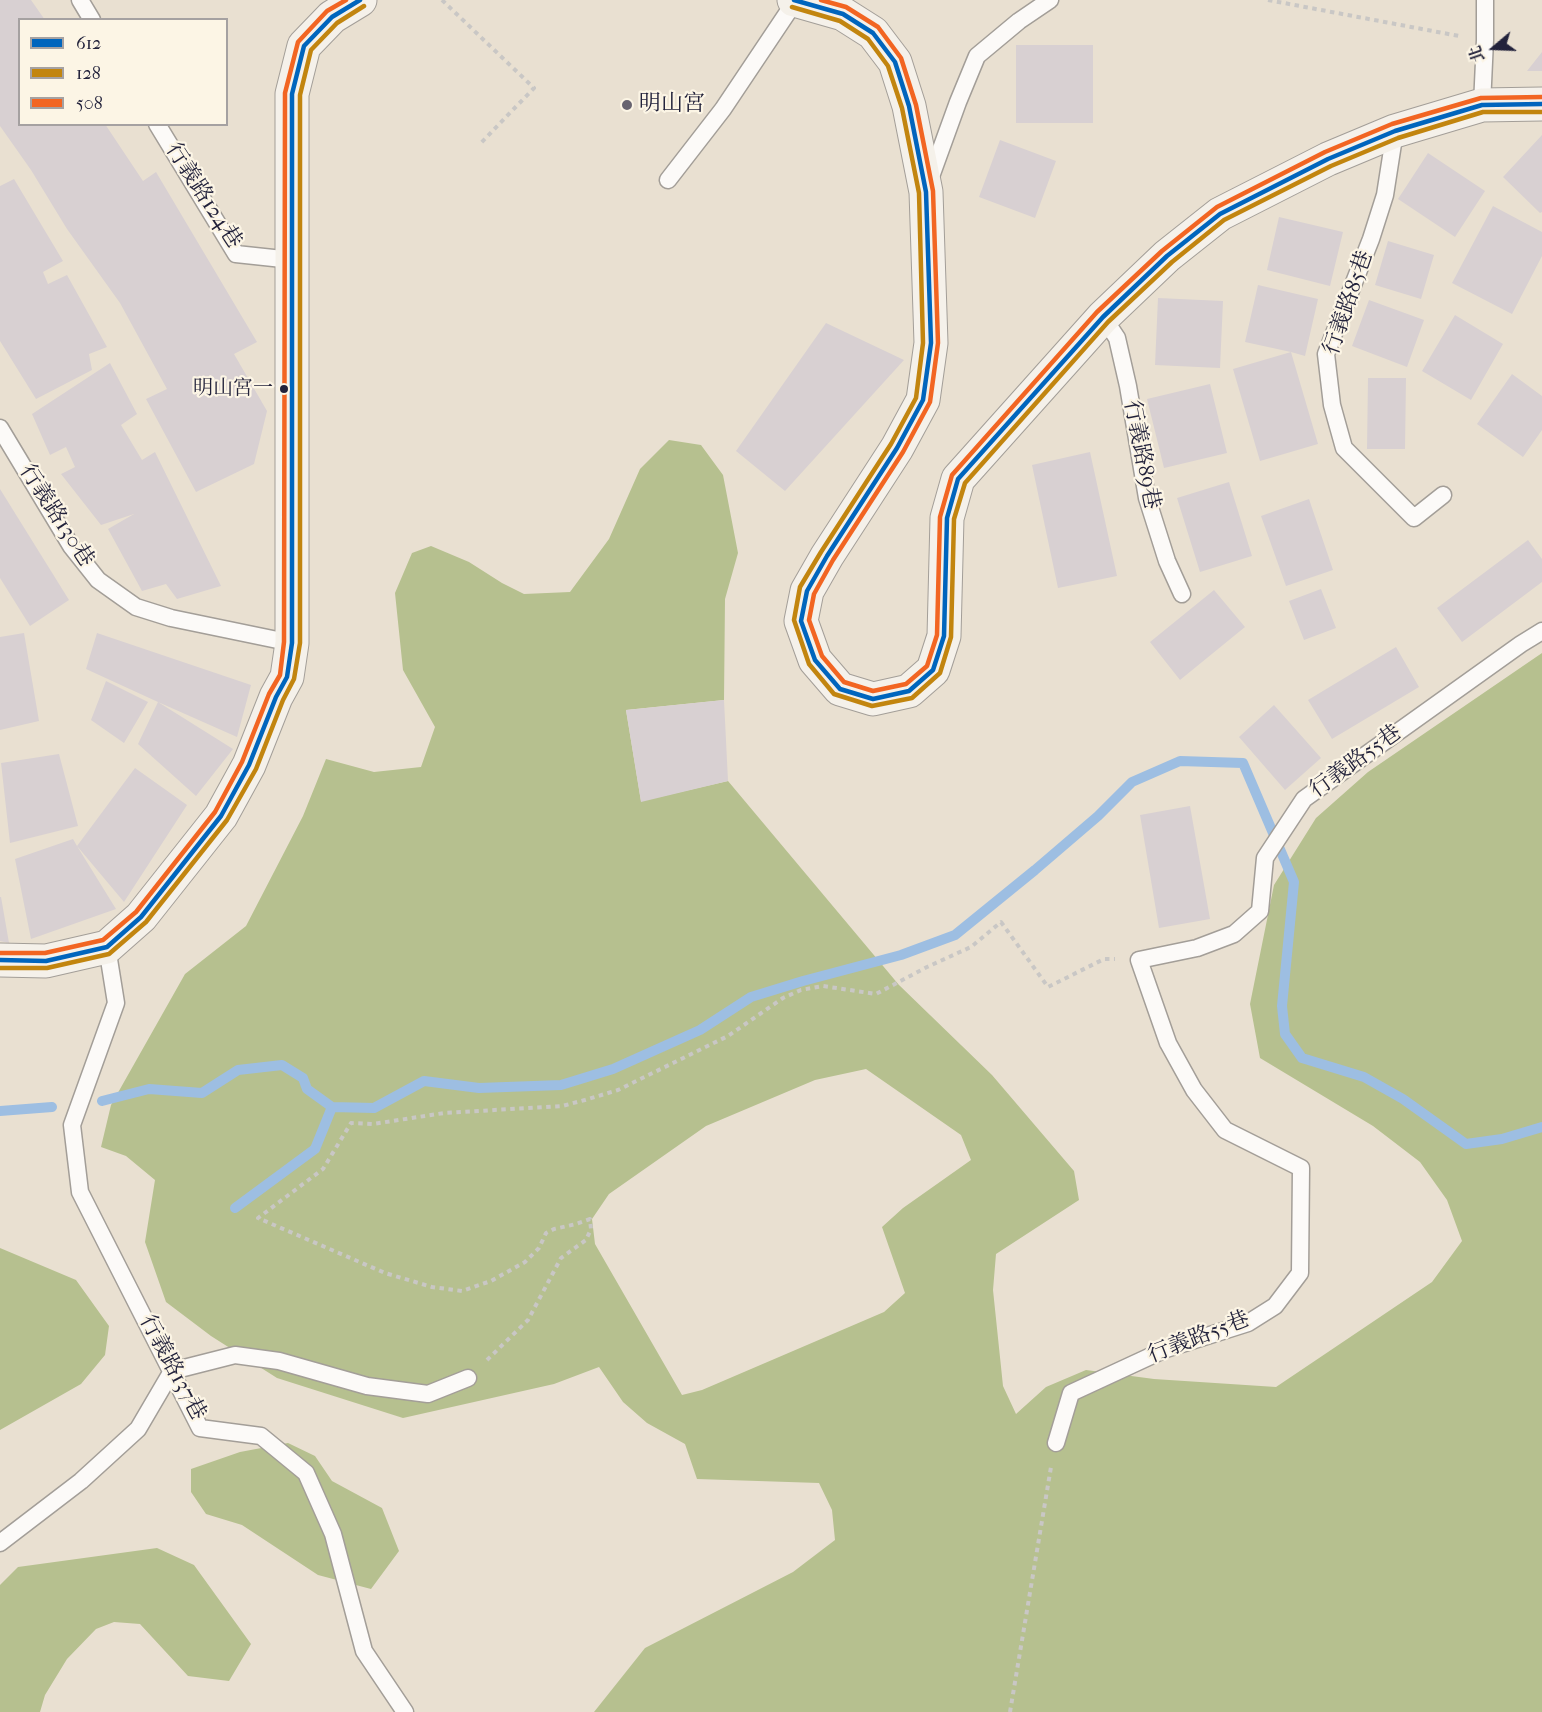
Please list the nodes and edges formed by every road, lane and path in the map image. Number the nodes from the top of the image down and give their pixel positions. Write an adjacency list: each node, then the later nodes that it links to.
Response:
1 (80, 0): 8 (lane)
2 (360, 0): 17 (street)
3 (442, 0): 14 (path)
4 (795, 0): 15 (lane); 16 (street)
5 (1050, 0): 16 (lane)
6 (1268, 0): 9 (path)
7 (1485, 0): 9 (lane)
8 (91, 18)
9 (1485, 40): 11 (lane)
10 (1542, 104): 11 (street)
11 (1482, 105): 13 (street)
12 (157, 126): 17 (lane, 行義路124巷)
13 (1395, 131): 18 (street); 20 (lane, 行義路85巷)
14 (480, 144)
15 (668, 180)
16 (926, 192): 18 (street)
17 (292, 260): 23 (street)
18 (1103, 317): 21 (lane, 行義路89巷)
19 (0, 428): 23 (lane, 行義路130巷)
20 (1443, 495)
21 (1182, 594)
22 (1542, 631): 26 (lane, 行義路55巷)
23 (292, 643): 24 (street)
24 (107, 947): 25 (street); 27 (lane, 行義路137巷)
25 (0, 960)
26 (1139, 960): 28 (path); 29 (lane, 行義路55巷)
27 (172, 1371): 28 (lane); 30 (lane); 31 (lane, 行義路137巷)
28 (468, 1378)
29 (1056, 1443): 32 (path)
30 (0, 1543)
31 (405, 1712)
32 (1010, 1712)

